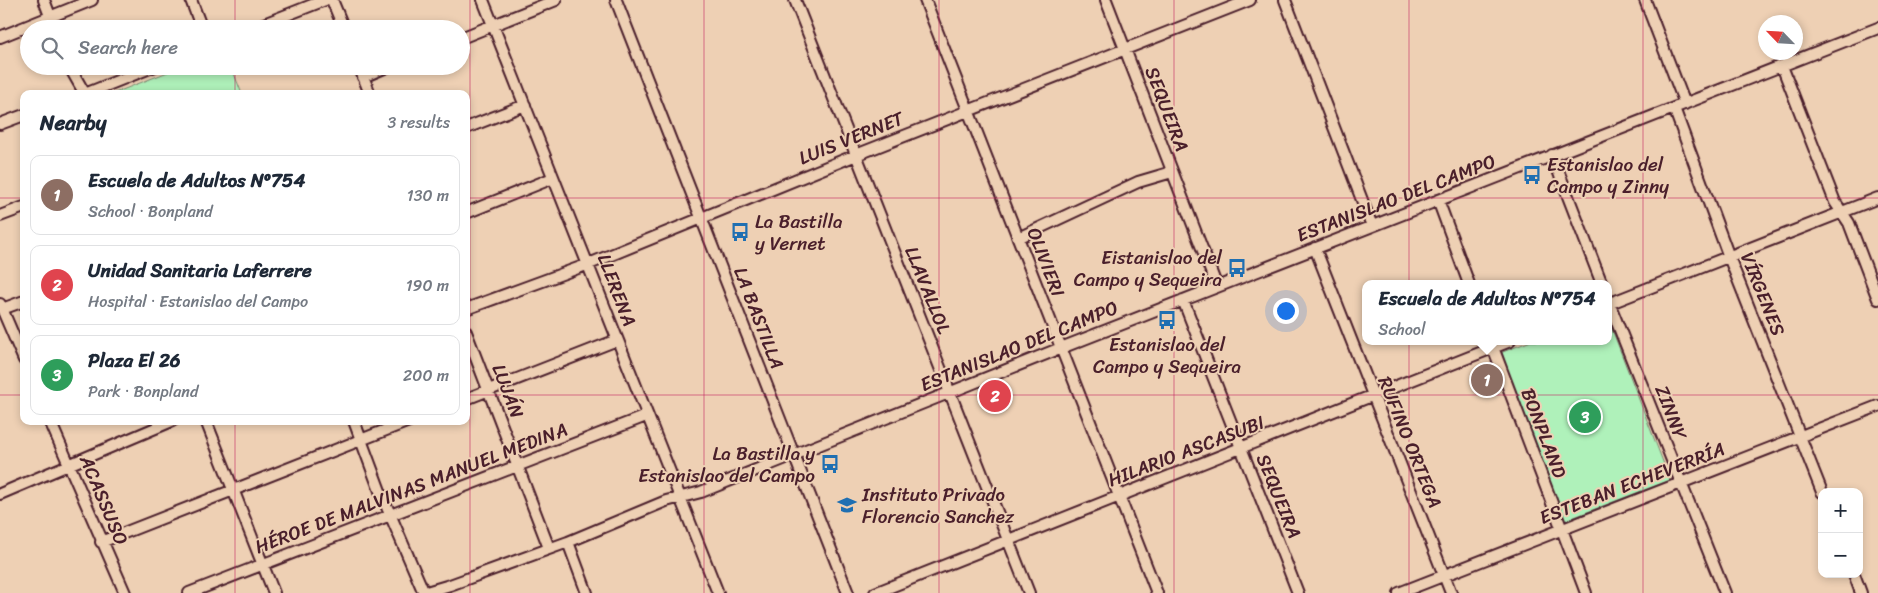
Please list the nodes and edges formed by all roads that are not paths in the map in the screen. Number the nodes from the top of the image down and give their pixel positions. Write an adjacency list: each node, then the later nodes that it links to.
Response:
1 (44, 0): 15 (street)
2 (92, 0): 15 (street)
3 (191, 0): 18 (street)
4 (325, 0): 19 (street)
5 (332, 0): 20 (street)
6 (484, 0): 21 (street, LLERENA)
7 (556, 0): 21 (street)
8 (616, 0): 52 (street, LA BASTILLA)
9 (795, 0): 42 (street, LLAVALLOL)
10 (926, 0): 38 (street, OLIVIERI)
11 (1106, 0): 26 (street, SEQUEIRA)
12 (1250, 0): 26 (street, LUIS VERNET)
13 (1285, 0): 53 (street)
14 (1644, 0): 35 (street)
15 (51, 16): 16 (street); 17 (street)
16 (41, 20)
17 (52, 20)
18 (199, 20)
19 (274, 20)
20 (340, 20)
21 (493, 25): 24 (street); 36 (street, LLERENA)
22 (20, 28): 25 (street)
23 (1878, 28): 27 (street, ESTANISLAO DEL CAMPO)
24 (470, 34)
25 (0, 36)
26 (1125, 50): 38 (street, LUIS VERNET); 44 (street, SEQUEIRA)
27 (1782, 66): 35 (street, ESTANISLAO DEL CAMPO); 50 (street)
28 (74, 75): 32 (street)
29 (132, 75): 33 (street)
30 (368, 75): 31 (street)
31 (363, 77): 34 (street)
32 (83, 90)
33 (95, 90)
34 (368, 90)
35 (1685, 104): 37 (street, ESTANISLAO DEL CAMPO)
36 (525, 105): 41 (street); 45 (street, LLERENA)
37 (1674, 108): 43 (street, ESTANISLAO DEL CAMPO); 56 (street, VÍRGENES)
38 (969, 110): 42 (street, LUIS VERNET); 54 (street, OLIVIERI)
39 (20, 116): 40 (street)
40 (0, 124)
41 (470, 126)
42 (856, 155): 52 (street, LUIS VERNET); 75 (street, LLAVALLOL)
43 (1552, 155): 47 (street, ESTANISLAO DEL CAMPO); 59 (street)
44 (1172, 172): 54 (street); 60 (street, SEQUEIRA)
45 (553, 178): 49 (street); 57 (street, LLERENA)
46 (1878, 198): 50 (street)
47 (1438, 200): 53 (street, ESTANISLAO DEL CAMPO); 58 (street)
48 (20, 208): 51 (street)
49 (470, 211)
50 (1841, 212): 56 (street); 61 (street)
51 (0, 216)
52 (701, 218): 57 (street, LUIS VERNET); 88 (street, LA BASTILLA)
53 (1372, 226): 55 (street, ESTANISLAO DEL CAMPO)
54 (1018, 238): 72 (street, OLIVIERI)
55 (1315, 248): 60 (street, ESTANISLAO DEL CAMPO); 76 (street, RUFINO ORTEGA)
56 (1729, 257): 63 (street); 85 (street, VÍRGENES)
57 (589, 264): 66 (street, LUIS VERNET); 68 (street, LLERENA)
58 (1468, 280)
59 (1600, 280)
60 (1217, 287): 62 (street, ESTANISLAO DEL CAMPO)
61 (1878, 299)
62 (1183, 300): 72 (street, ESTANISLAO DEL CAMPO); 87 (street, SEQUEIRA)
63 (1612, 301)
64 (20, 302): 65 (street)
65 (1, 306): 73 (street)
66 (470, 308)
67 (1612, 310): 91 (street, ZINNY)
68 (617, 340): 74 (street); 79 (street, LLERENA)
69 (470, 342): 74 (street, LUJÁN)
70 (1490, 345): 76 (street, HILARIO ASCASUBI)
71 (1492, 345): 98 (street, BONPLAND)
72 (1061, 348): 75 (street, ESTANISLAO DEL CAMPO); 95 (street, OLIVIERI)
73 (20, 351)
74 (489, 390): 77 (street); 90 (street, LUJÁN)
75 (950, 392): 88 (street, ESTANISLAO DEL CAMPO); 99 (street, LLAVALLOL)
76 (1373, 396): 87 (street, HILARIO ASCASUBI); 104 (street, RUFINO ORTEGA)
77 (470, 397)
78 (1878, 406): 85 (street, ESTEBAN ECHEVERRÍA)
79 (646, 416): 90 (street, HÉROE DE MALVINAS MANUEL MEDINA); 96 (street, LLERENA)
80 (52, 425): 89 (street, ACASSUSO)
81 (162, 425): 89 (street)
82 (208, 425): 93 (street)
83 (356, 425): 86 (street)
84 (398, 425): 86 (street)
85 (1801, 436): 91 (street, ESTEBAN ECHEVERRÍA); 92 (street, VÍRGENES)
86 (362, 440): 93 (street); 97 (street)
87 (1241, 448): 95 (street, HILARIO ASCASUBI); 117 (street, SEQUEIRA)
88 (794, 454): 96 (street, ESTANISLAO DEL CAMPO); 113 (street, LA BASTILLA)
89 (69, 464): 94 (street); 100 (street, ACASSUSO)
90 (518, 464): 97 (street, HÉROE DE MALVINAS MANUEL MEDINA); 102 (street, LUJÁN)
91 (1681, 484): 98 (street, ESTEBAN ECHEVERRÍA); 121 (street, ZINNY)
92 (1820, 488)
93 (235, 490): 100 (street); 103 (street)
94 (0, 494)
95 (1119, 496): 99 (street, HILARIO ASCASUBI); 116 (street, OLIVIERI)
96 (681, 498): 101 (street, ESTANISLAO DEL CAMPO); 112 (street, LLERENA)
97 (390, 515): 103 (street, HÉROE DE MALVINAS MANUEL MEDINA); 110 (street)
98 (1562, 529): 104 (street, ESTEBAN ECHEVERRÍA); 120 (street, BONPLAND)
99 (1008, 540): 114 (street, HILARIO ASCASUBI); 115 (street, LLAVALLOL)
100 (101, 542): 107 (street, ACASSUSO)
101 (568, 542): 102 (street, ESTANISLAO DEL CAMPO); 111 (street)
102 (549, 548): 106 (street, ESTANISLAO DEL CAMPO)
103 (263, 564): 108 (street, HÉROE DE MALVINAS MANUEL MEDINA); 109 (street)
104 (1444, 576): 118 (street, ESTEBAN ECHEVERRÍA); 119 (street, RUFINO ORTEGA)
105 (1855, 578): 122 (street)
106 (452, 589): 110 (street, ESTANISLAO DEL CAMPO)
107 (125, 593)
108 (189, 593)
109 (274, 593)
110 (423, 593)
111 (586, 593)
112 (718, 593)
113 (848, 593)
114 (875, 593)
115 (1029, 593)
116 (1157, 593)
117 (1298, 593)
118 (1399, 593)
119 (1451, 593)
120 (1586, 593)
121 (1725, 593)
122 (1861, 593)

